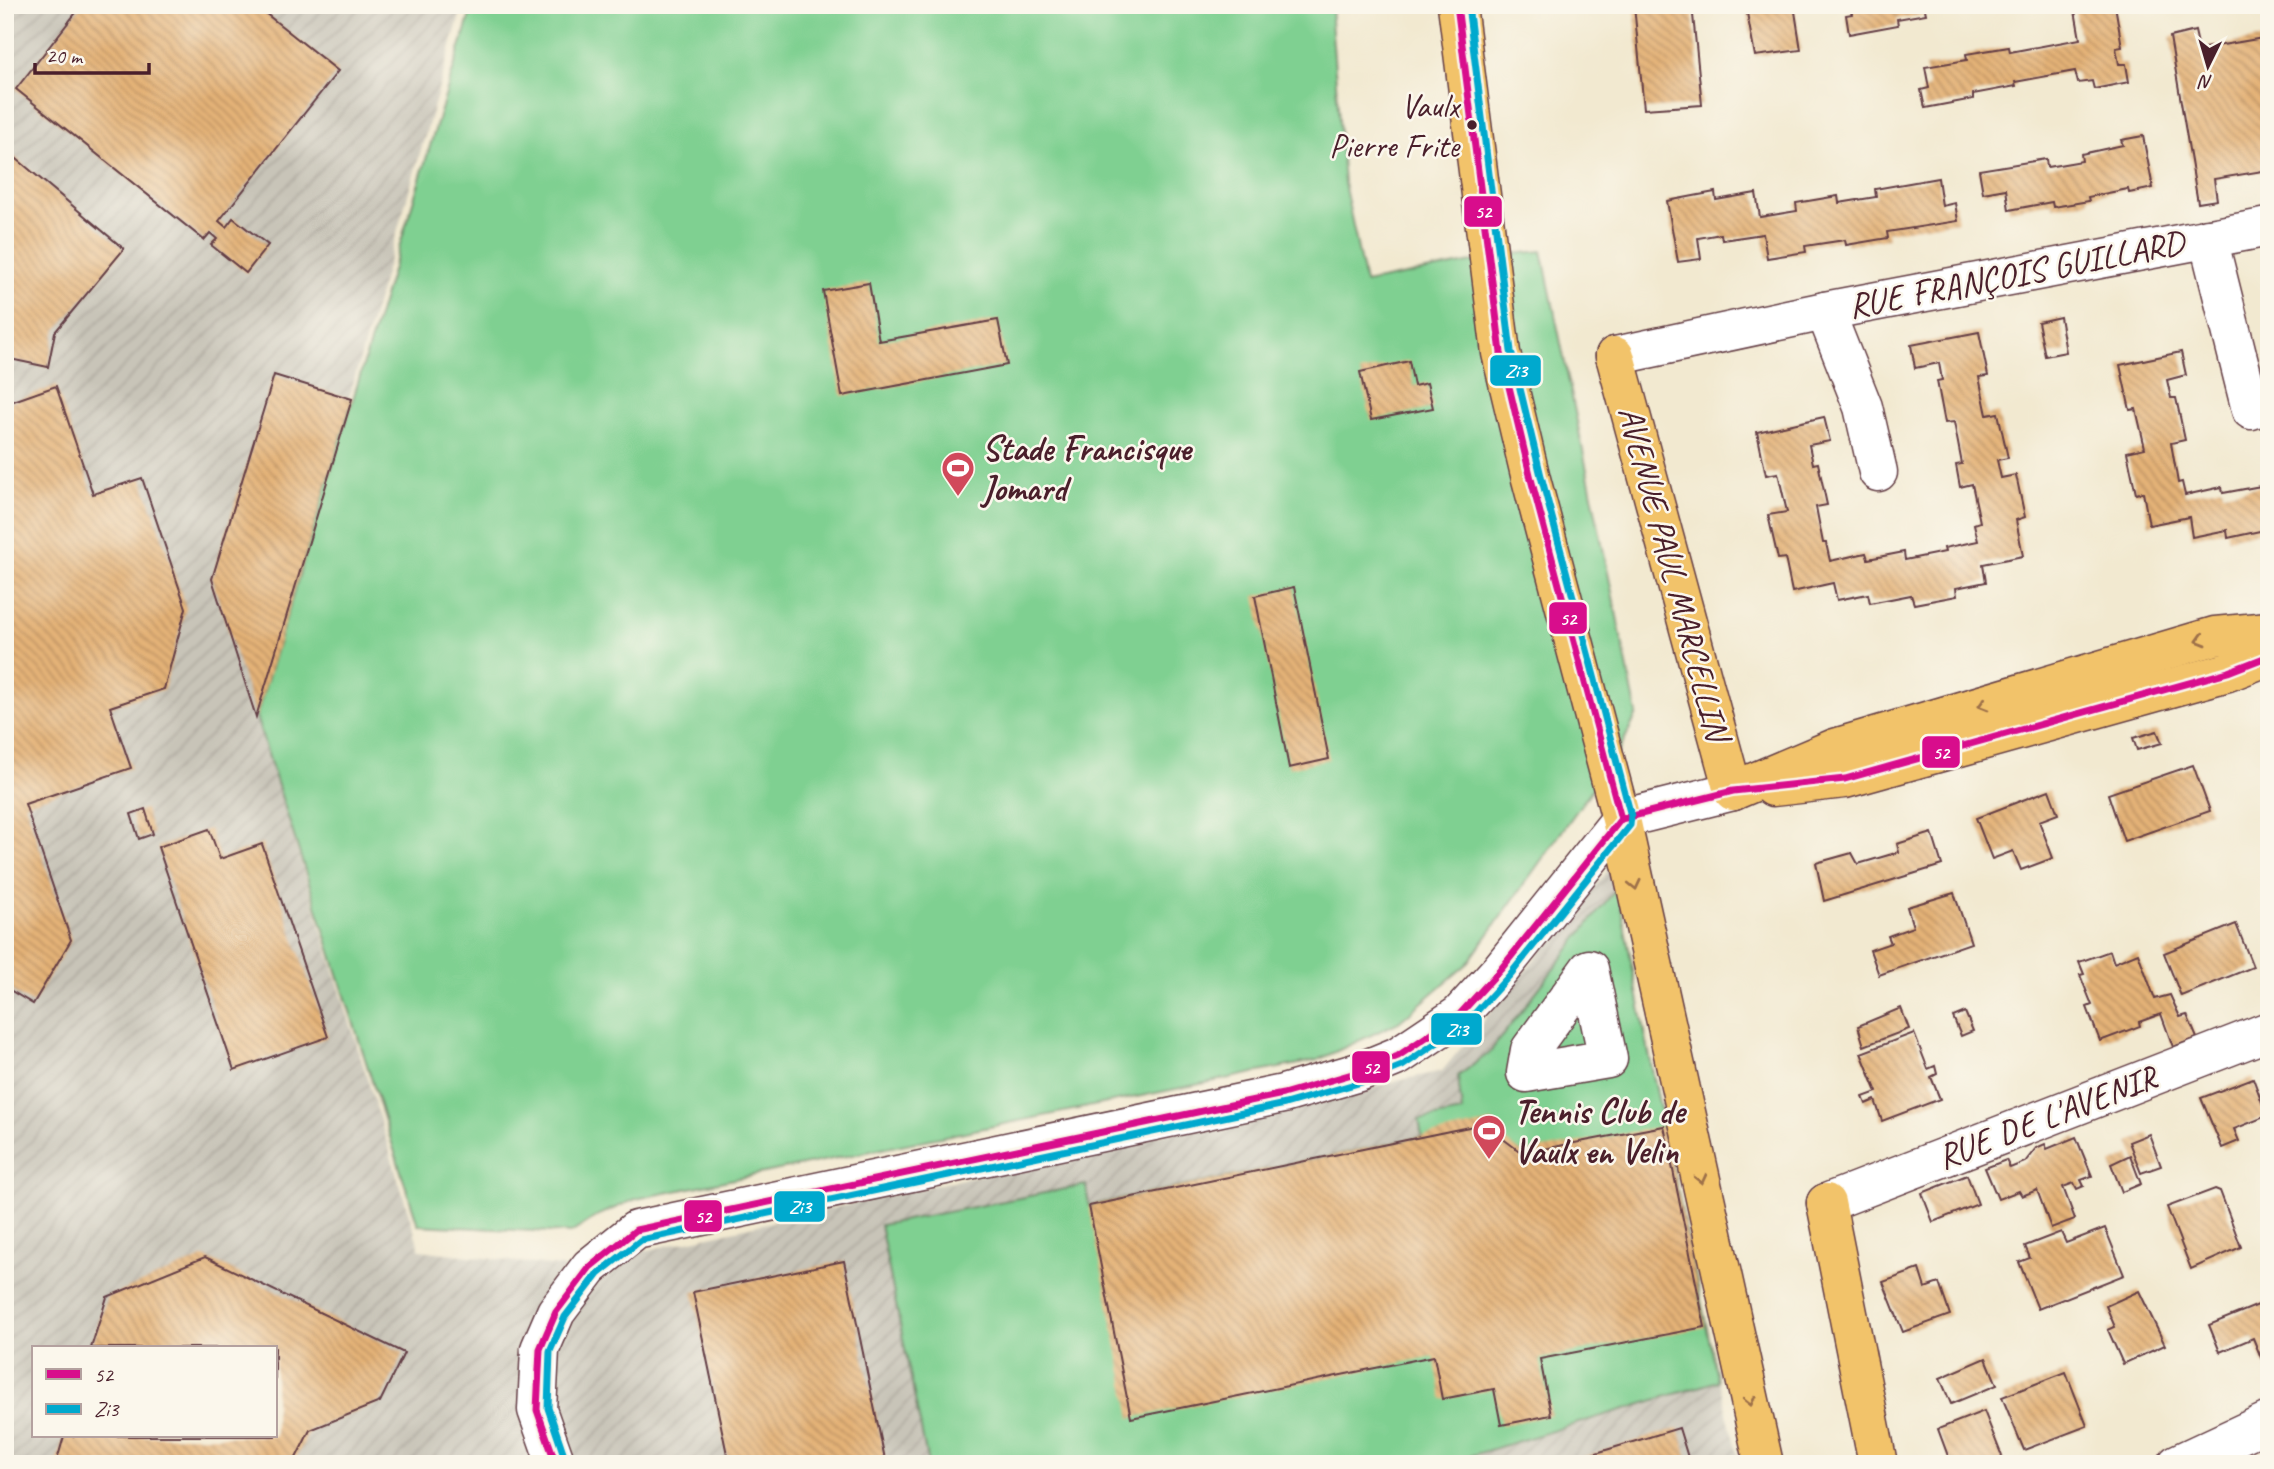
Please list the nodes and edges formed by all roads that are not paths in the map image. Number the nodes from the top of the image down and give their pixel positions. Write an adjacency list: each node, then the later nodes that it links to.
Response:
1 (1457, 5): 11 (main road)
2 (2269, 226): 3 (street, RUE FRANÇOIS GUILLARD)
3 (2208, 238): 4 (street, RUE FRANÇOIS GUILLARD); 6 (street, RUE FRANÇOIS GUILLARD)
4 (1825, 311): 5 (street, RUE FRANÇOIS GUILLARD); 7 (street, RUE FRANÇOIS GUILLARD)
5 (1615, 356): 10 (main road, AVENUE PAUL MARCELLIN)
6 (2251, 410)
7 (1878, 472)
8 (2269, 631): 10 (main road, one-way to 10)
9 (2269, 656): 10 (main road)
10 (1733, 791): 11 (street)
11 (1621, 818): 15 (street); 16 (main road, one-way to 16)
12 (2269, 1031): 13 (street, RUE DE L'AVENIR)
13 (1826, 1203): 17 (main road)
14 (2269, 1421): 18 (street)
15 (556, 1464)
16 (1764, 1464)
17 (1878, 1464)
18 (2177, 1464)

